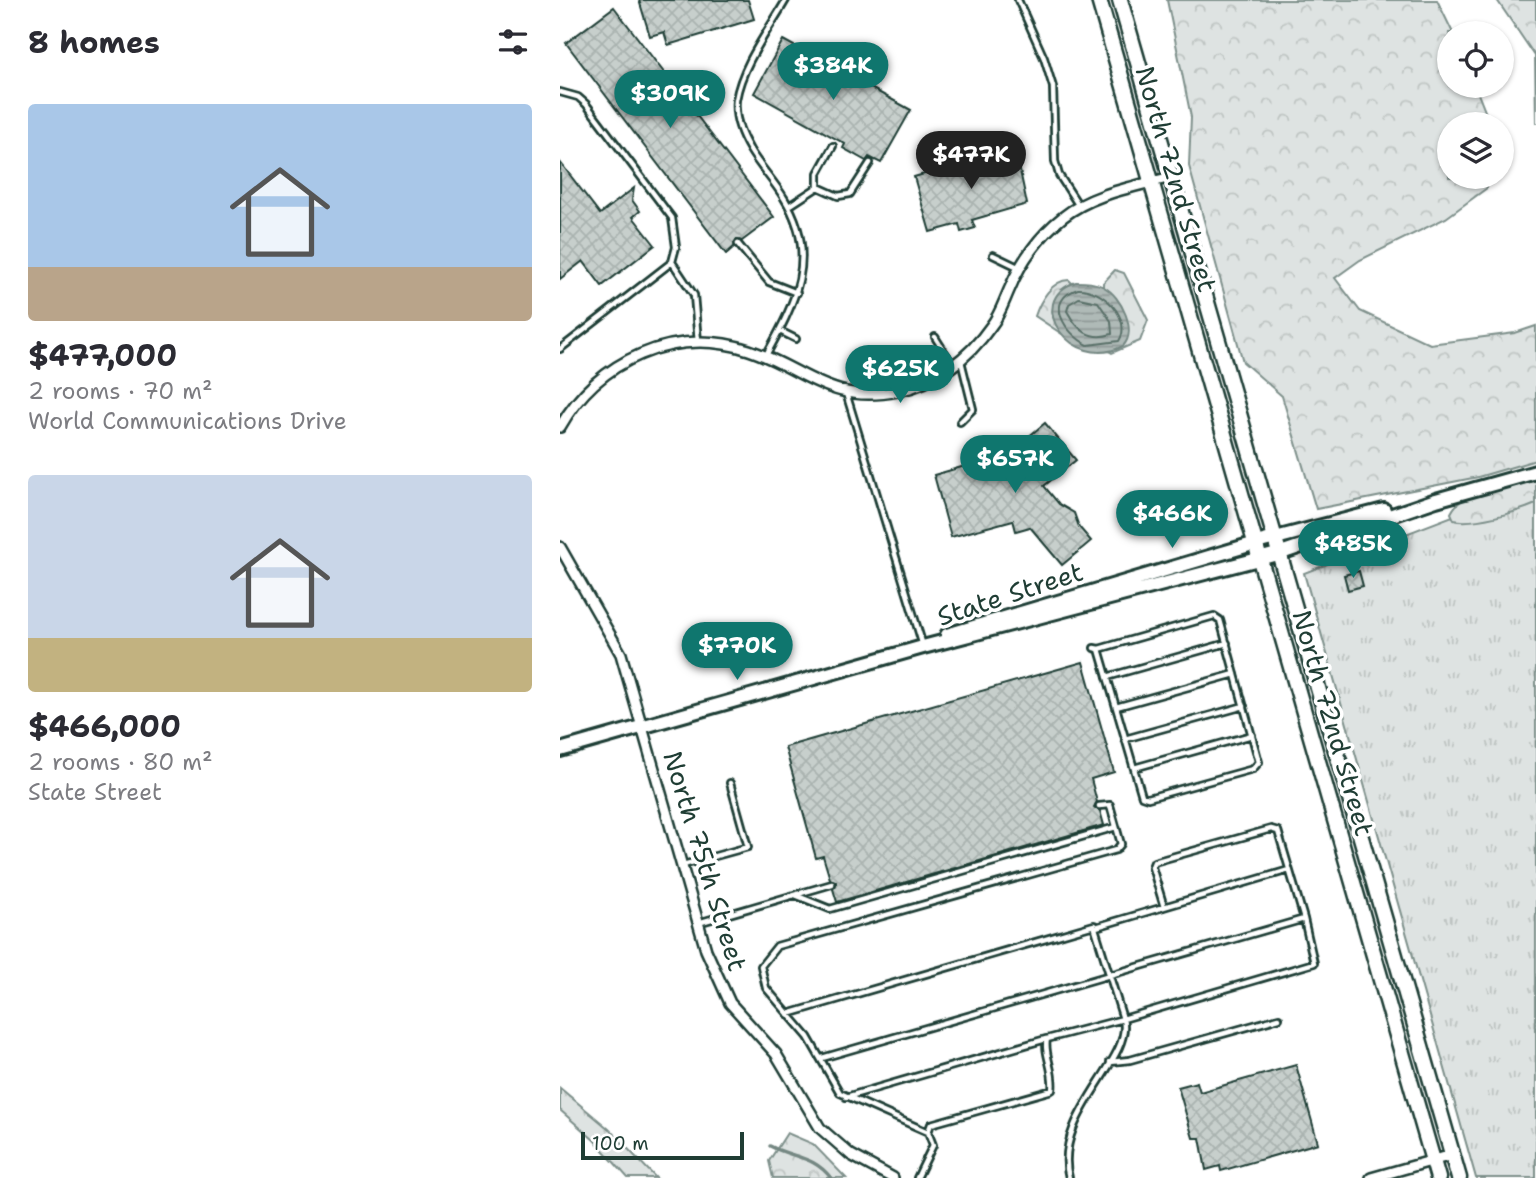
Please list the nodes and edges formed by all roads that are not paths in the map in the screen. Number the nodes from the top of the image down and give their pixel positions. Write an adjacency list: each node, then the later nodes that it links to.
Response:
1 (786, 0): 11 (lane)
2 (1018, 0): 12 (lane)
3 (1099, 0): 9 (main road, North 72nd Street)
4 (1120, 0): 8 (main road, North 72nd Street)
5 (560, 92): 15 (lane)
6 (833, 146): 10 (lane)
7 (870, 163): 10 (lane)
8 (1171, 177): 9 (street); 30 (main road, North 72nd Street)
9 (1152, 183): 12 (street); 31 (main road, North 72nd Street)
10 (818, 187): 11 (lane)
11 (789, 206): 17 (lane)
12 (1079, 206): 16 (street)
13 (738, 244): 17 (lane)
14 (993, 256): 16 (lane)
15 (672, 262): 21 (lane); 22 (lane)
16 (1020, 268): 24 (street)
17 (797, 293): 18 (lane)
18 (780, 331): 20 (lane); 23 (lane)
19 (935, 337): 24 (lane)
20 (796, 339)
21 (698, 342): 23 (street); 27 (street)
22 (560, 349)
23 (765, 358): 25 (street)
24 (957, 363): 25 (street); 26 (lane)
25 (846, 392): 36 (lane)
26 (960, 422)
27 (560, 427)
28 (1536, 472): 29 (street, State Street)
29 (1436, 500): 30 (street, State Street); 33 (street, State Street)
30 (1276, 537): 31 (street, State Street); 33 (main road, North 72nd Street)
31 (1256, 542): 34 (main road, North 72nd Street); 36 (street, State Street)
32 (560, 547): 41 (street, North 75th Street)
33 (1281, 553): 34 (street, State Street); 66 (main road, North 72nd Street)
34 (1260, 558): 36 (street, State Street); 67 (main road, North 72nd Street)
35 (1227, 643): 37 (lane); 38 (lane); 38 (lane)
36 (923, 647): 41 (street, State Street)
37 (1235, 674): 39 (lane); 40 (lane)
38 (1107, 677): 40 (lane)
39 (1244, 706): 42 (lane); 43 (lane)
40 (1116, 707): 43 (lane)
41 (643, 726): 44 (street, State Street); 49 (street, North 75th Street)
42 (1252, 735): 45 (lane); 45 (lane)
43 (1125, 739): 45 (lane)
44 (560, 750)
45 (1134, 768)
46 (730, 783): 49 (lane)
47 (1099, 806): 48 (lane)
48 (1116, 827): 52 (lane); 58 (lane)
49 (682, 865): 55 (street, North 75th Street)
50 (1289, 870): 53 (lane); 53 (lane); 54 (lane)
51 (832, 884): 52 (lane)
52 (794, 895): 55 (lane)
53 (1164, 907): 56 (lane)
54 (1304, 919): 57 (lane); 60 (lane)
55 (698, 923): 68 (street, North 75th Street)
56 (1096, 927): 57 (lane); 58 (lane)
57 (1110, 976): 60 (lane); 62 (lane)
58 (788, 1014): 62 (lane)
59 (1279, 1018): 63 (lane)
60 (1123, 1019): 61 (lane); 63 (lane)
61 (1047, 1039): 64 (lane); 65 (lane)
62 (822, 1058): 64 (lane)
63 (1110, 1062): 70 (lane)
64 (845, 1097): 65 (lane)
65 (928, 1132): 69 (lane)
66 (1452, 1155): 67 (street); 73 (main road, North 72nd Street)
67 (1433, 1160): 71 (street); 72 (main road, North 72nd Street)
68 (893, 1178)
69 (917, 1178)
70 (1069, 1178)
71 (1371, 1178)
72 (1438, 1178)
73 (1459, 1178)

